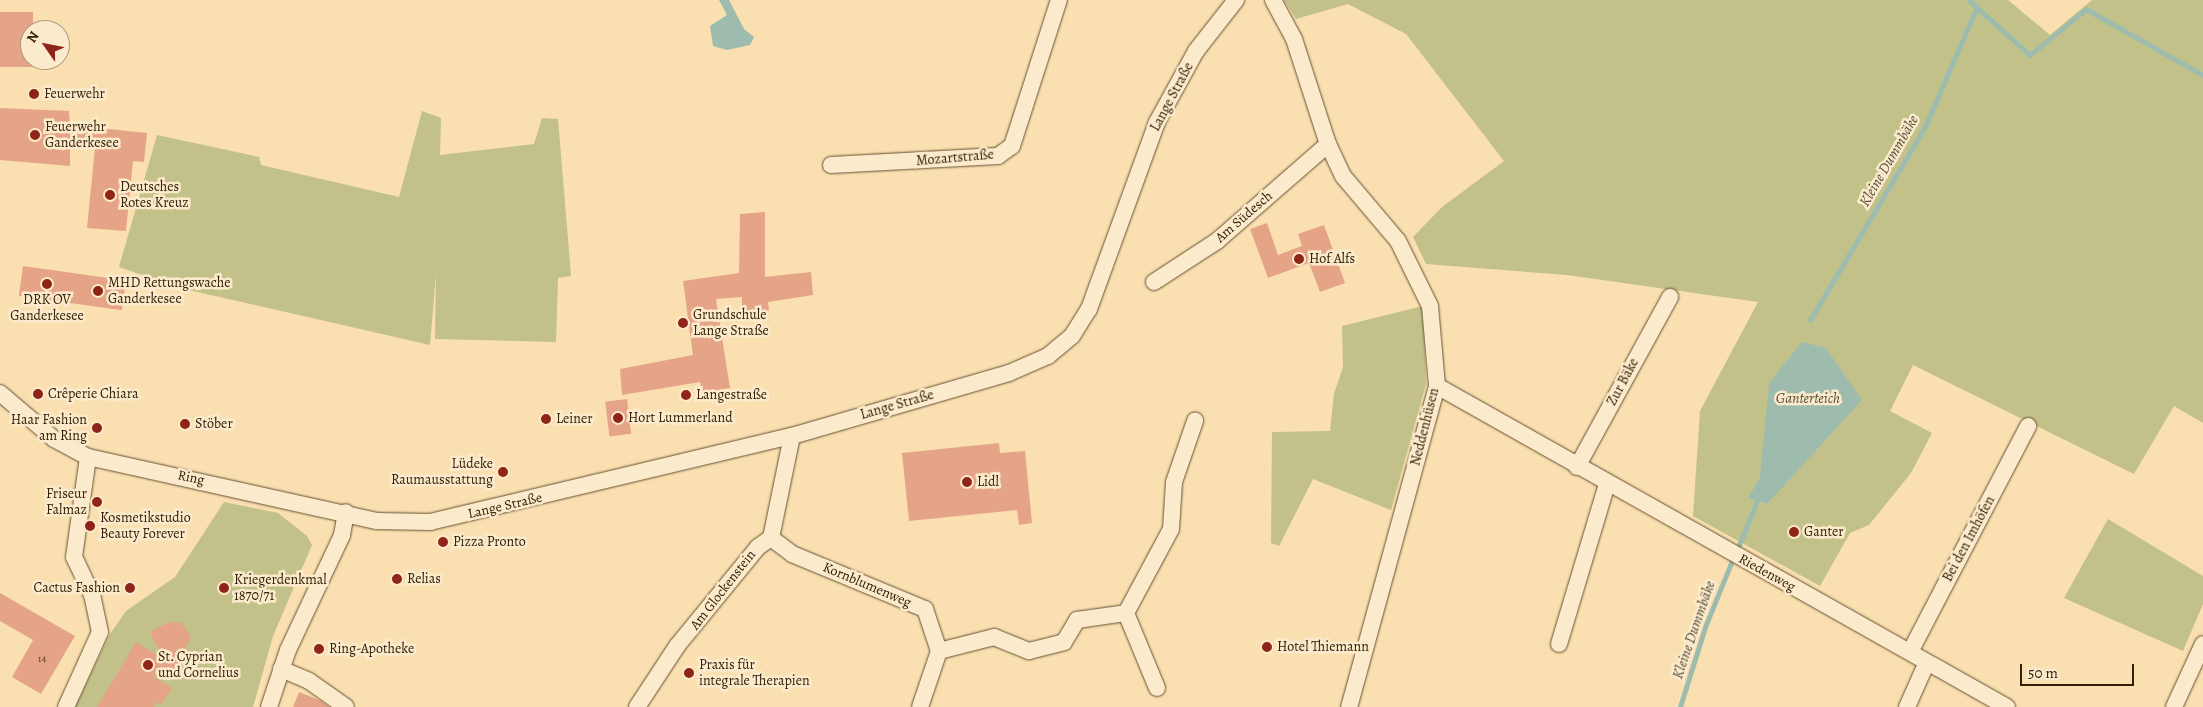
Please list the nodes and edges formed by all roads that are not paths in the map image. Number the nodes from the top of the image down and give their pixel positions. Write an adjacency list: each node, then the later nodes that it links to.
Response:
1 (1059, 0): 5 (street, Mozartstraße)
2 (1236, 0): 12 (street, Lange Straße)
3 (1272, 0): 4 (street, Neddenhüsen)
4 (1328, 144): 6 (street, Am Südesch); 8 (street, Neddenhüsen)
5 (831, 165)
6 (1154, 282)
7 (1670, 297): 14 (street, Zur Bäke)
8 (1437, 386): 14 (street, Riedenweg); 31 (street, Neddenhüsen)
9 (0, 393): 13 (street, Ring)
10 (1195, 421): 18 (street)
11 (2028, 426): 22 (street, Bei den Imhöfen)
12 (792, 436): 16 (street, Lange Straße); 17 (street)
13 (88, 457): 16 (street, Ring); 26 (street)
14 (1577, 467): 15 (street, Riedenweg)
15 (1607, 484): 19 (street); 22 (street, Riedenweg)
16 (346, 512): 24 (street)
17 (771, 538): 21 (street, Kornblumenweg); 29 (street, Am Glockenstein)
18 (1126, 613): 21 (street); 25 (street)
19 (1559, 644)
20 (2203, 644): 34 (street)
21 (939, 651): 30 (street)
22 (1910, 652): 23 (street, Riedenweg)
23 (1927, 662): 32 (street); 33 (street, Riedenweg)
24 (281, 669): 27 (street); 28 (street)
25 (1157, 688)
26 (66, 707)
27 (269, 707)
28 (346, 707)
29 (638, 707)
30 (920, 707)
31 (1349, 707)
32 (1907, 707)
33 (2006, 707)
34 (2174, 707)

